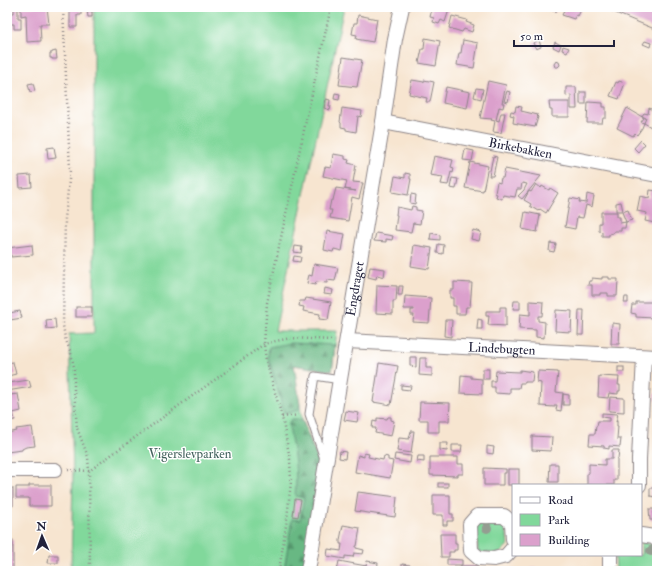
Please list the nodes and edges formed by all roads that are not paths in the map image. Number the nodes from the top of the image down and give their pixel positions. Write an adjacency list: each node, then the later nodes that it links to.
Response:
1 (402, 7): 2 (street, Engdraget)
2 (383, 122): 3 (street, Birkebakken); 4 (street, Engdraget)
3 (657, 175)
4 (347, 341): 5 (street, Lindebugten); 6 (street, Engdraget)
5 (651, 357): 10 (street)
6 (340, 380): 7 (street, Engdraget); 7 (lane)
7 (326, 465): 17 (street, Engdraget)
8 (7, 470): 9 (street)
9 (55, 470)
10 (639, 484)
11 (512, 523): 16 (street)
12 (642, 535): 13 (street)
13 (657, 540)
14 (512, 549): 16 (street)
15 (610, 556): 18 (street)
16 (494, 565)
17 (308, 571)
18 (610, 571)

